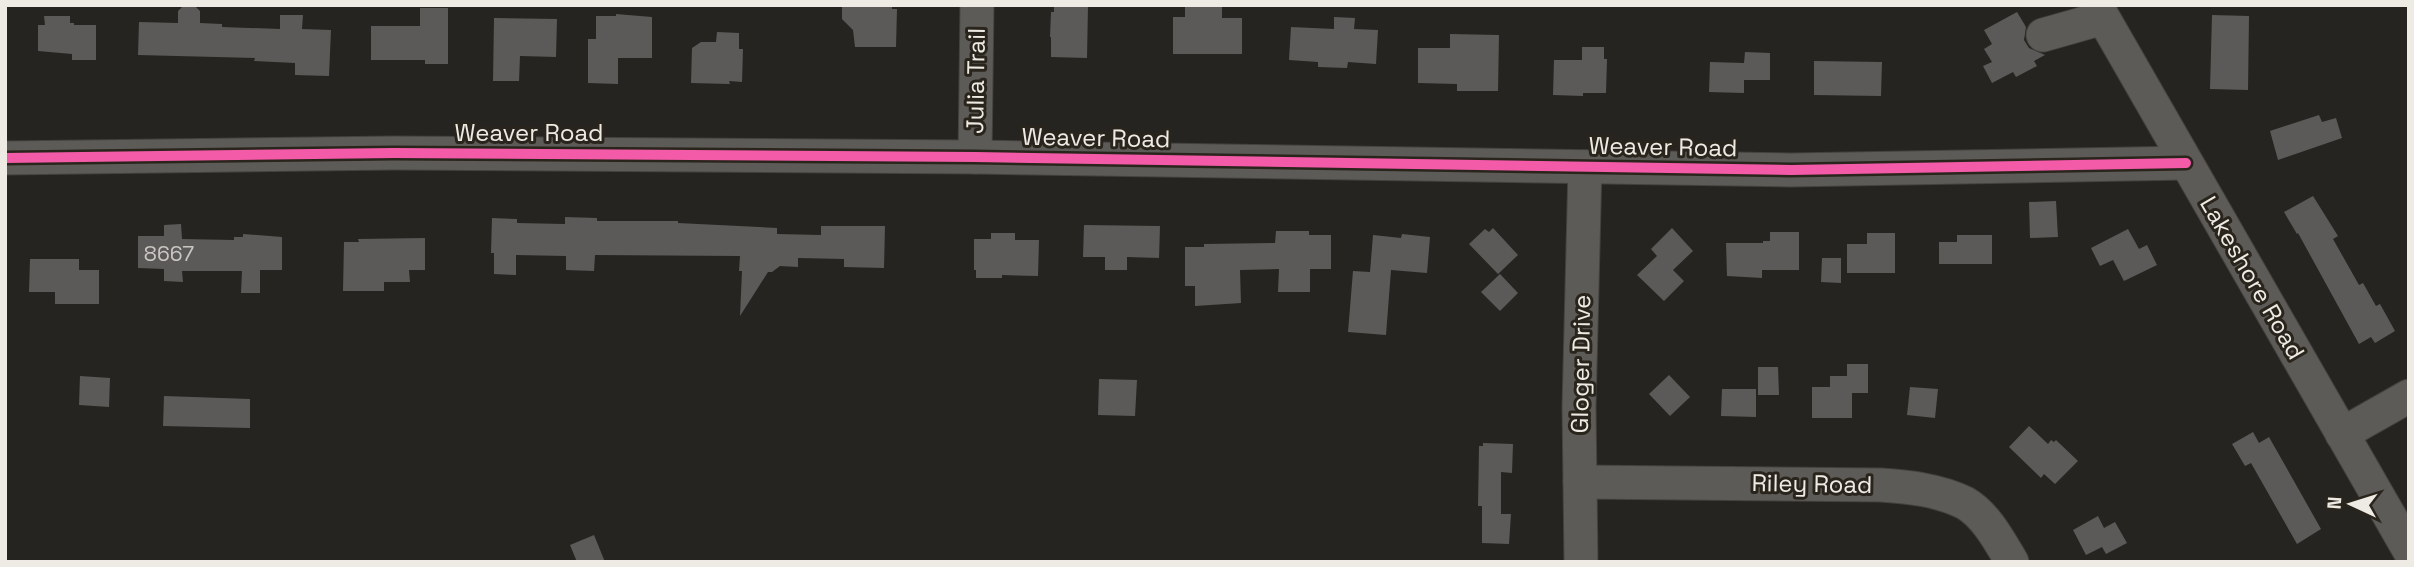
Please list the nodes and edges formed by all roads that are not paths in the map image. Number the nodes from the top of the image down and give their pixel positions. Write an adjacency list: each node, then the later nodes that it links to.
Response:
1 (977, 5): 4 (street, Julia Trail)
2 (2100, 11): 3 (street); 6 (street, Lakeshore Road)
3 (2043, 35)
4 (975, 157): 5 (street, Weaver Road); 7 (street, Weaver Road)
5 (5, 158)
6 (2186, 163): 7 (street, Weaver Road); 9 (street, Lakeshore Road)
7 (1585, 167): 10 (street, Gloger Drive)
8 (2409, 396): 9 (street)
9 (2342, 434): 11 (street, Lakeshore Road)
10 (1580, 482): 12 (street, Gloger Drive); 13 (street, Riley Road)
11 (2409, 550)
12 (1581, 562)
13 (2012, 562)

